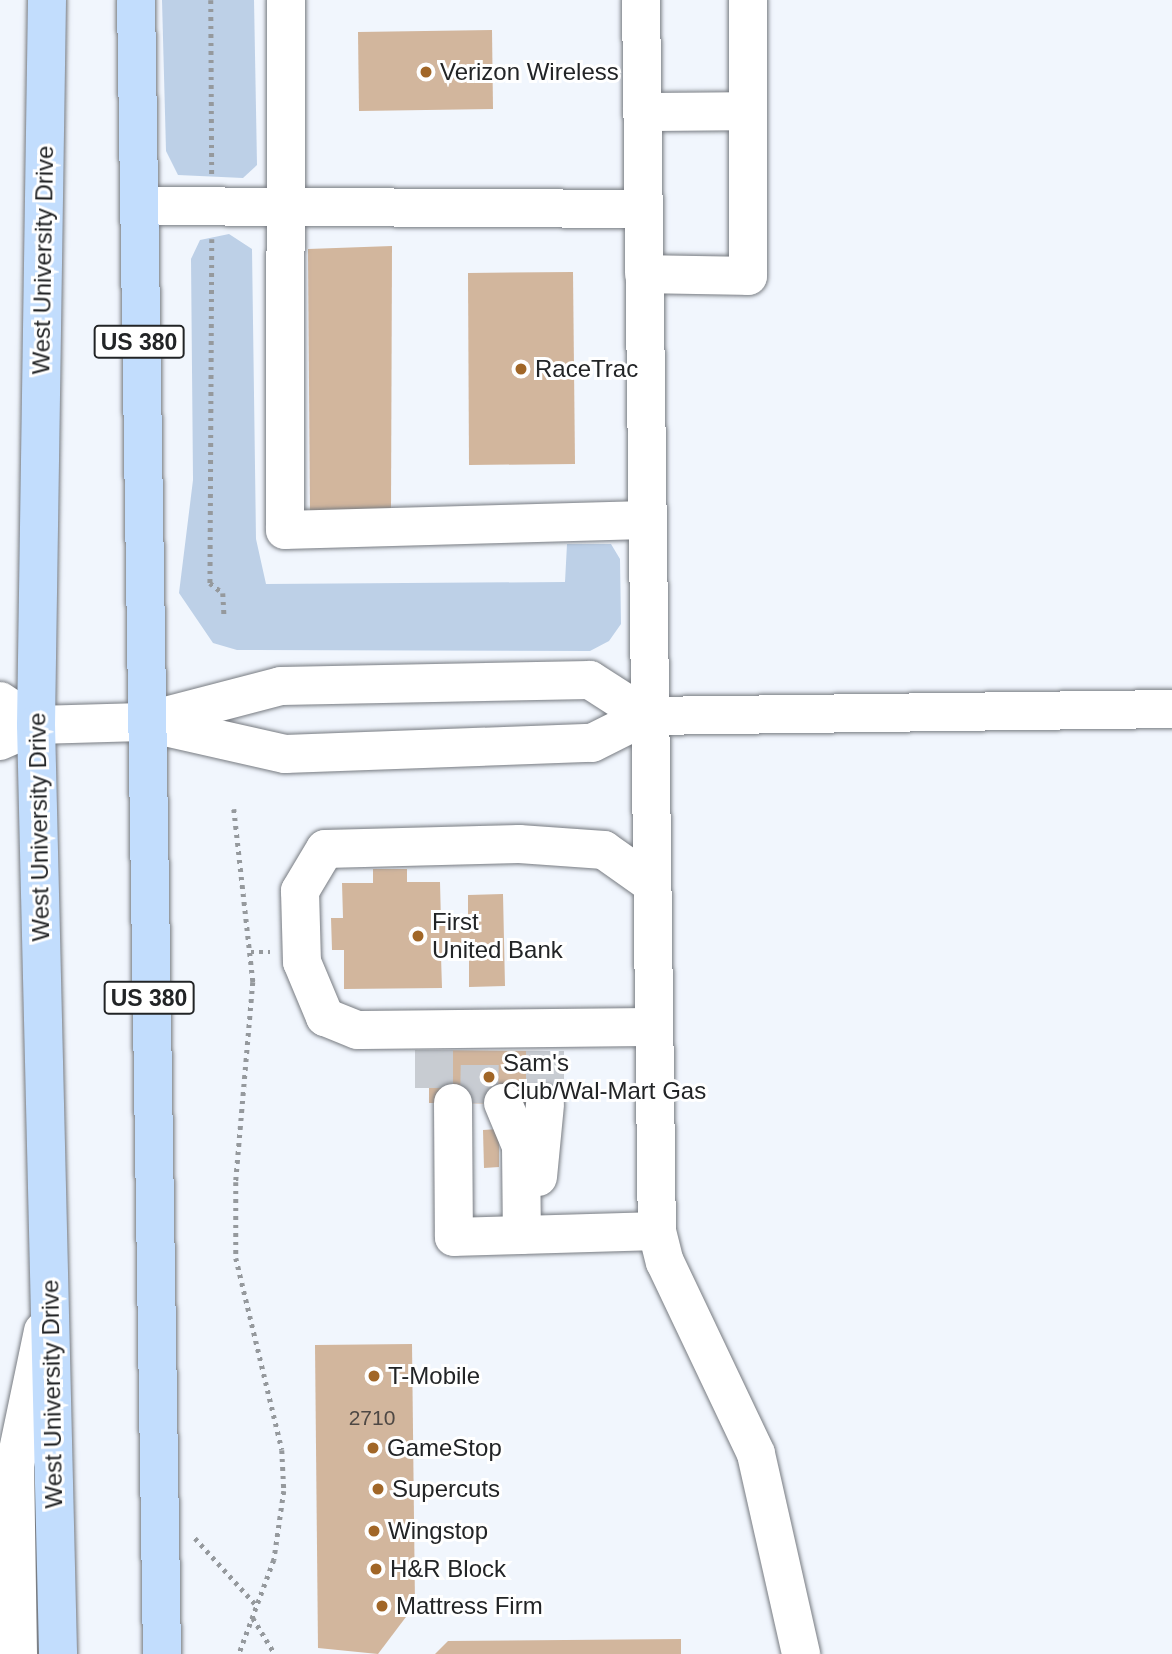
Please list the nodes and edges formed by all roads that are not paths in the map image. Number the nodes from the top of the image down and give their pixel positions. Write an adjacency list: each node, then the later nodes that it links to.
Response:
1 (39, 0): 7 (street)
2 (47, 0): 7 (main road, West University Drive)
3 (136, 0): 10 (main road, US 380)
4 (286, 0): 11 (street)
5 (641, 0): 9 (street)
6 (748, 0): 8 (street)
7 (46, 68): 19 (main road, West University Drive)
8 (748, 111): 9 (street); 13 (street)
9 (642, 112): 12 (street)
10 (139, 206): 11 (street); 18 (main road, US 380)
11 (285, 207): 12 (street); 14 (street)
12 (643, 209): 13 (street)
13 (644, 274): 14 (street)
14 (645, 520): 17 (street)
15 (0, 701): 19 (street)
16 (1172, 709): 17 (street)
17 (646, 716): 18 (street); 18 (street); 21 (street)
18 (143, 722): 19 (street); 28 (main road, US 380)
19 (36, 725): 20 (street); 25 (main road, West University Drive)
20 (0, 741)
21 (649, 882): 22 (street); 22 (street)
22 (652, 1027): 23 (street)
23 (657, 1231): 24 (street); 29 (street)
24 (531, 1235): 24 (street)
25 (50, 1298): 26 (street); 27 (main road, West University Drive)
26 (18, 1654)
27 (58, 1654)
28 (162, 1654)
29 (801, 1654)

